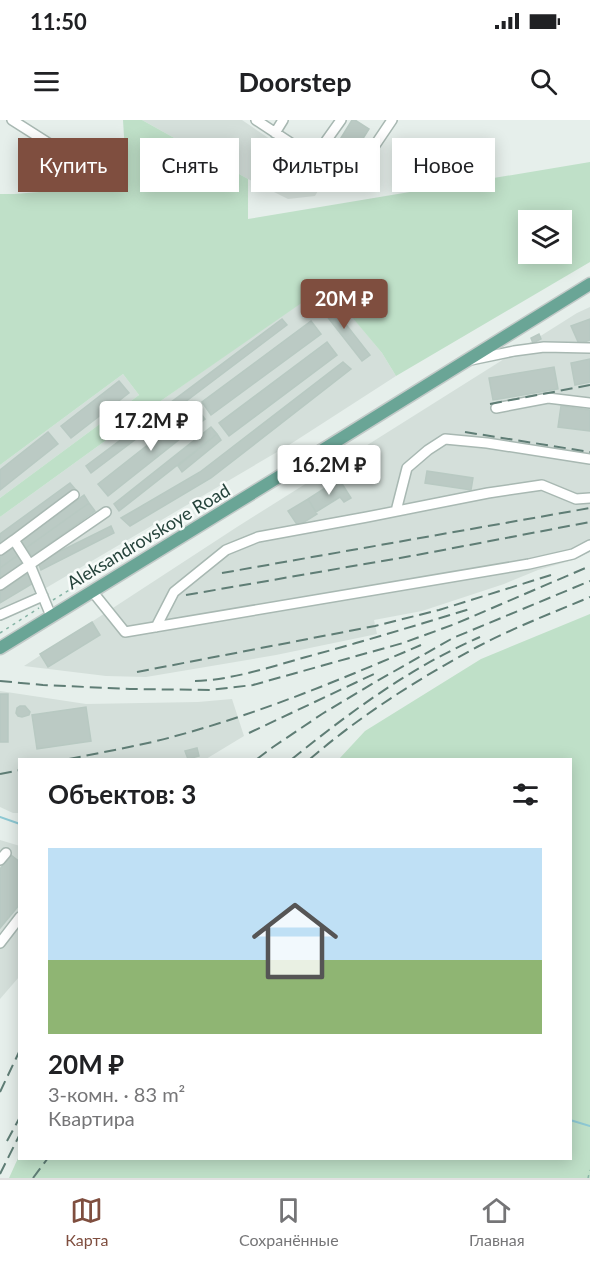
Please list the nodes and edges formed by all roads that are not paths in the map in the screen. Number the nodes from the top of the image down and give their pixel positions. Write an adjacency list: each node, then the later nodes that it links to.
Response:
1 (12, 120): 7 (street)
2 (256, 120): 6 (street)
3 (283, 120): 6 (street)
4 (341, 120): 8 (street)
5 (388, 122): 6 (street)
6 (275, 133)
7 (40, 138)
8 (328, 138)
9 (590, 284): 11 (main road, Aleksandrovskoye Road)
10 (590, 348): 11 (street)
11 (465, 362): 24 (main road, Aleksandrovskoye Road)
12 (590, 403): 13 (street)
13 (496, 408)
14 (590, 459): 17 (street)
15 (74, 495): 19 (street)
16 (590, 498): 17 (street)
17 (396, 511): 28 (street)
18 (106, 512): 22 (street)
19 (14, 540): 21 (street); 22 (street)
20 (590, 545): 28 (street)
21 (0, 550)
22 (30, 565): 23 (street); 25 (street)
23 (0, 585)
24 (92, 591): 27 (main road, Aleksandrovskoye Road); 28 (street)
25 (45, 600): 26 (street); 27 (street)
26 (0, 615)
27 (51, 616): 29 (main road, Aleksandrovskoye Road)
28 (156, 627)
29 (0, 648)
30 (18, 920): 31 (street)
31 (0, 943)

